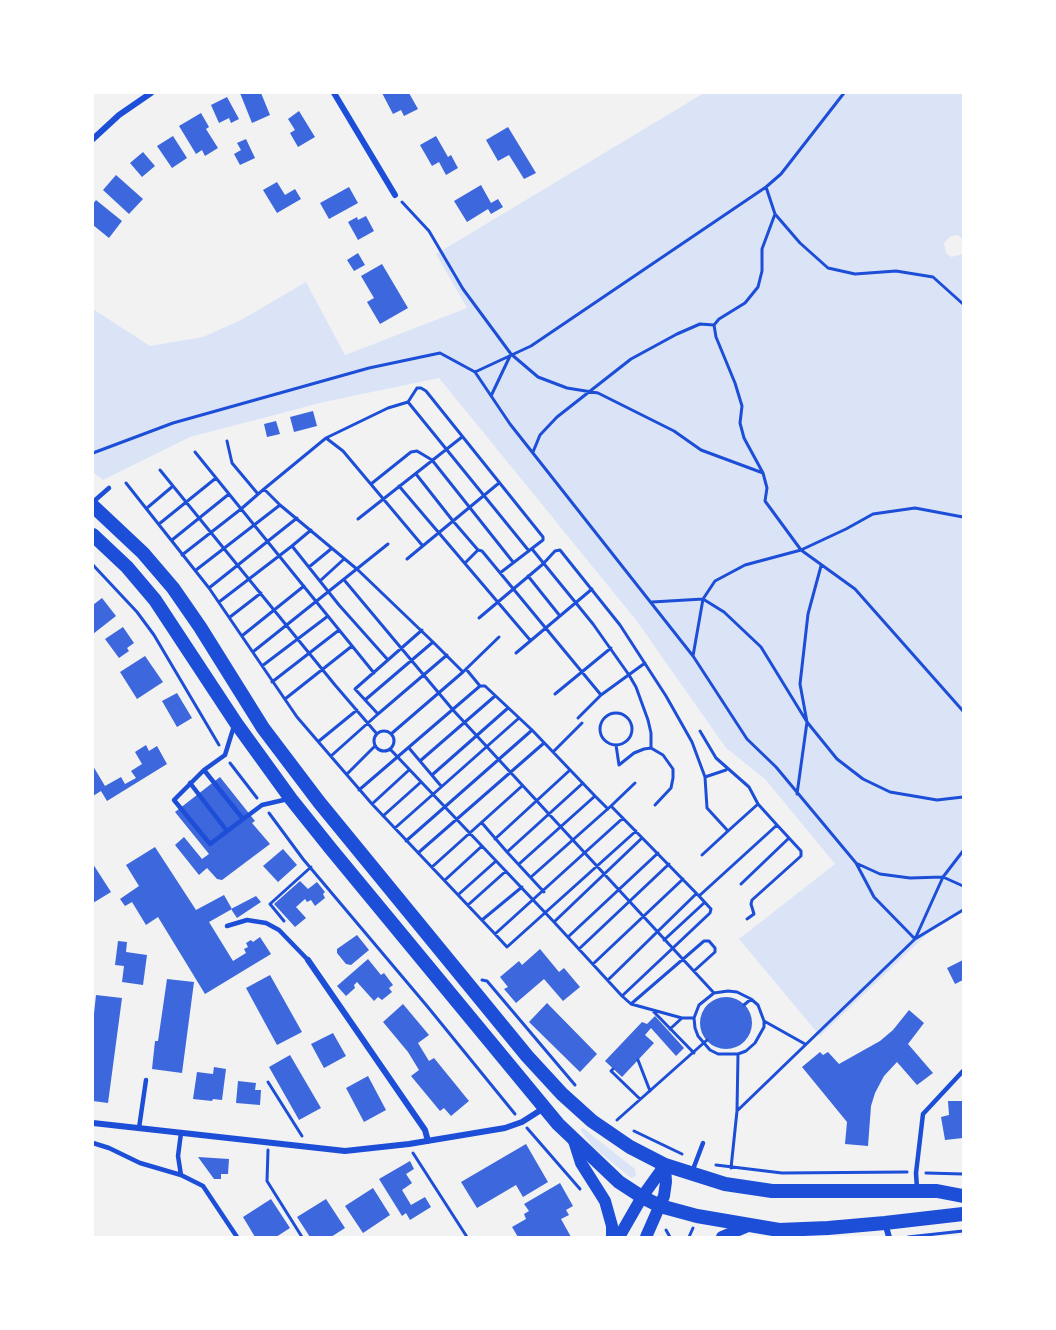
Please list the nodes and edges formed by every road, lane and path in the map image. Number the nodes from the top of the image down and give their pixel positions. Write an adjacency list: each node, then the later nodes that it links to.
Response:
1 (151, 93): 4 (street)
2 (334, 93): 6 (street)
3 (844, 93): 5 (path)
4 (93, 139)
5 (766, 187): 7 (path); 10 (path)
6 (395, 195): 10 (path)
7 (775, 214): 8 (path); 9 (path)
8 (963, 304)
9 (714, 325): 12 (path); 24 (path)
10 (511, 354): 11 (path); 12 (path); 13 (path)
11 (475, 372): 13 (path); 20 (path)
12 (589, 392): 21 (path); 24 (path)
13 (490, 396): 21 (path)
14 (408, 402): 15 (path); 16 (path); 18 (path)
15 (462, 437): 18 (path); 28 (path)
16 (326, 438): 29 (path); 33 (path)
17 (227, 441): 35 (path)
18 (447, 448): 22 (path); 36 (path)
19 (195, 452): 26 (path)
20 (93, 453)
21 (532, 453): 93 (path)
22 (432, 460): 25 (path); 29 (path); 41 (path)
23 (160, 470): 30 (path)
24 (763, 473): 64 (path)
25 (416, 474): 31 (path); 48 (path)
26 (216, 478): 34 (path); 38 (path)
27 (126, 483): 42 (path)
28 (499, 483): 36 (path); 63 (path)
29 (371, 484): 37 (path)
30 (173, 486): 38 (path); 42 (path)
31 (399, 486): 37 (path); 53 (path)
32 (109, 488): 39 (lane)
33 (264, 489): 35 (path); 40 (path)
34 (229, 494): 43 (path); 45 (path)
35 (258, 494): 43 (path)
36 (485, 495): 41 (path); 63 (path)
37 (383, 499): 47 (path); 58 (path)
38 (186, 503): 45 (path); 49 (path)
39 (93, 504): 261 (main road)
40 (280, 505): 46 (path); 50 (path)
41 (468, 507): 48 (path); 69 (path)
42 (147, 508): 49 (path)
43 (241, 509): 50 (path); 52 (path)
44 (963, 517): 64 (path)
45 (200, 518): 52 (path); 55 (path)
46 (297, 518): 51 (path); 56 (path)
47 (358, 519)
48 (453, 521): 53 (path); 62 (path)
49 (159, 524): 55 (path)
50 (255, 526): 56 (path); 60 (path)
51 (311, 530): 59 (path); 61 (path)
52 (212, 533): 60 (path); 65 (path)
53 (437, 533): 58 (path); 70 (path)
54 (93, 535): 143 (main road)
55 (171, 540): 65 (path)
56 (268, 542): 66 (path); 73 (path)
57 (388, 544): 77 (path)
58 (422, 545): 68 (path)
59 (292, 546): 66 (path); 75 (path)
60 (225, 548): 73 (path); 76 (path)
61 (332, 549): 67 (path); 75 (path)
62 (478, 550): 70 (path); 78 (path)
63 (531, 550): 69 (path); 71 (path)
64 (801, 550): 74 (path); 89 (path)
65 (182, 555): 76 (path)
66 (279, 555): 80 (path); 83 (path)
67 (344, 559): 77 (path); 81 (path)
68 (407, 559)
69 (513, 562): 78 (path)
70 (465, 563): 90 (path)
71 (543, 564): 79 (path); 86 (path); 94 (path)
72 (93, 565): 161 (path)
73 (239, 565): 80 (path); 84 (path)
74 (821, 566): 138 (path); 142 (path)
75 (309, 567): 81 (path)
76 (195, 570): 84 (path)
77 (358, 570): 82 (path); 103 (path)
78 (500, 573): 85 (path)
79 (528, 576): 85 (path); 97 (path)
80 (249, 579): 88 (path); 91 (path)
81 (321, 580): 87 (path)
82 (345, 581): 87 (path); 111 (path)
83 (304, 586): 92 (path); 95 (path)
84 (209, 588): 91 (path)
85 (513, 588): 90 (path); 101 (path)
86 (592, 589): 94 (path); 119 (path)
87 (330, 591): 92 (path); 117 (path)
88 (261, 593): 95 (path); 98 (path)
89 (703, 598): 93 (path); 116 (path); 142 (path)
90 (498, 601): 99 (path); 107 (path)
91 (219, 602): 98 (path)
92 (317, 602): 96 (path); 100 (path)
93 (652, 602): 116 (path)
94 (576, 603): 97 (path); 110 (path)
95 (275, 611): 100 (path); 104 (path)
96 (328, 616): 102 (path); 106 (path)
97 (560, 616): 101 (path)
98 (230, 617): 104 (path)
99 (479, 618)
100 (287, 626): 106 (path); 112 (path)
101 (545, 628): 107 (path); 123 (path)
102 (339, 630): 109 (path); 114 (path)
103 (422, 630): 108 (path); 111 (path)
104 (243, 635): 112 (path)
105 (499, 637): 122 (path)
106 (298, 639): 114 (path); 120 (path)
107 (530, 640): 113 (path)
108 (434, 642): 115 (path); 118 (path)
109 (352, 646): 121 (path); 124 (path)
110 (611, 648): 123 (path); 126 (path)
111 (402, 649): 117 (path); 118 (path)
112 (254, 651): 120 (path)
113 (516, 653)
114 (310, 654): 121 (path); 127 (path)
115 (447, 656): 122 (path); 125 (path)
116 (693, 656): 182 (path)
117 (388, 660): 124 (path)
118 (412, 660): 125 (path); 134 (path)
119 (645, 663): 126 (path); 173 (path)
120 (262, 666): 127 (path)
121 (322, 669): 133 (path); 136 (path)
122 (465, 671): 128 (path); 129 (path)
123 (582, 672): 130 (path); 131 (path)
124 (374, 673): 134 (path)
125 (425, 675): 129 (path); 139 (path)
126 (629, 675): 131 (path); 158 (path)
127 (272, 682): 133 (path)
128 (480, 686): 132 (path); 137 (path)
129 (440, 693): 137 (path); 150 (path)
130 (555, 694)
131 (601, 695): 141 (path)
132 (495, 696): 135 (path); 145 (path)
133 (285, 699): 152 (path)
134 (365, 700): 139 (path)
135 (508, 708): 140 (path); 151 (path)
136 (357, 710): 144 (path); 152 (path)
137 (453, 710): 145 (path); 157 (path)
138 (963, 711)
139 (378, 714): 144 (path)
140 (519, 718): 147 (path); 156 (path)
141 (578, 718)
142 (807, 722): 182 (path); 184 (path)
143 (236, 723): 161 (lane); 185 (main road)
144 (368, 723): 149 (path); 162 (path)
145 (465, 723): 151 (path); 165 (path)
146 (582, 723): 160 (path)
147 (532, 730): 153 (path); 164 (path)
148 (700, 731): 169 (path)
149 (377, 734): 150 (path); 155 (path)
150 (391, 734): 159 (path)
151 (478, 736): 156 (path); 172 (path)
152 (319, 741): 162 (path)
153 (544, 743): 160 (path); 170 (path)
154 (616, 745): 154 (path); 158 (path)
155 (375, 746): 159 (path); 171 (path)
156 (487, 746): 164 (path); 179 (path)
157 (409, 748): 163 (path); 165 (path)
158 (651, 748): 190 (path)
159 (390, 749): 163 (path)
160 (553, 753): 168 (path)
161 (225, 755): 166 (lane); 189 (path)
162 (331, 756): 171 (path)
163 (397, 758): 167 (path); 180 (path)
164 (499, 760): 170 (path); 191 (path)
165 (420, 761): 172 (path)
166 (204, 770): 175 (lane); 196 (lane)
167 (409, 770): 174 (path); 187 (path)
168 (570, 770): 176 (path); 186 (path)
169 (727, 770): 173 (path); 188 (path)
170 (512, 773): 178 (path); 197 (path)
171 (347, 774): 180 (path)
172 (432, 775): 179 (path)
173 (705, 777): 204 (path)
174 (421, 782): 181 (path); 194 (path)
175 (190, 783): 202 (lane); 202 (lane)
176 (583, 783): 183 (path); 193 (path)
177 (635, 783): 192 (path)
178 (523, 785): 186 (path); 198 (path)
179 (441, 786): 181 (path)
180 (359, 790): 187 (path)
181 (432, 794): 191 (path); 201 (path)
182 (797, 794): 219 (path)
183 (595, 796): 192 (path); 200 (path)
184 (963, 797)
185 (291, 799): 189 (lane); 286 (main road)
186 (537, 801): 193 (path); 208 (path)
187 (372, 804): 194 (path)
188 (758, 804): 199 (path); 204 (path)
189 (262, 805): 196 (lane); 223 (path)
190 (655, 805)
191 (445, 807): 197 (path); 210 (path)
192 (609, 807): 195 (path); 209 (path)
193 (549, 814): 200 (path); 213 (path)
194 (383, 816): 201 (path)
195 (623, 818): 203 (path); 216 (path)
196 (243, 819): 202 (lane)
197 (457, 819): 205 (path); 214 (path)
198 (482, 823): 205 (path); 208 (path)
199 (777, 825): 207 (path); 237 (path)
200 (561, 827): 209 (path); 220 (path)
201 (395, 828): 210 (path)
202 (227, 831)
203 (636, 831): 206 (path); 222 (path)
204 (728, 831): 217 (path)
205 (470, 833): 211 (path); 224 (path)
206 (643, 838): 215 (path); 226 (path)
207 (789, 838): 231 (path); 245 (path)
208 (495, 839): 213 (path)
209 (573, 840): 216 (path); 227 (path)
210 (406, 841): 214 (path)
211 (482, 846): 218 (path); 230 (path)
212 (963, 851): 228 (path)
213 (507, 852): 220 (path)
214 (418, 853): 224 (path)
215 (658, 853): 221 (path); 234 (path)
216 (585, 854): 222 (path); 235 (path)
217 (702, 855)
218 (496, 861): 225 (path); 236 (path)
219 (856, 863): 228 (path); 253 (path)
220 (519, 864): 227 (path)
221 (669, 864): 229 (path); 239 (path)
222 (597, 866): 226 (path); 243 (path)
223 (311, 867): 247 (path); 288 (path)
224 (432, 867): 230 (path)
225 (506, 871): 233 (path); 241 (path)
226 (604, 874): 234 (path); 248 (path)
227 (531, 877): 235 (path)
228 (943, 877): 232 (path); 253 (path)
229 (683, 879): 237 (path); 244 (path)
230 (445, 880): 236 (path)
231 (741, 884)
232 (963, 886)
233 (522, 887): 238 (path); 246 (path)
234 (619, 890): 239 (path); 252 (path)
235 (544, 892): 238 (path)
236 (459, 894): 241 (path)
237 (698, 895): 240 (path); 250 (path)
238 (534, 900): 243 (path); 251 (path)
239 (629, 901): 244 (path); 256 (path)
240 (704, 903): 254 (path); 255 (path)
241 (468, 905): 246 (path)
242 (963, 910): 253 (path)
243 (546, 913): 248 (path); 251 (path)
244 (644, 917): 250 (path); 259 (path)
245 (747, 919)
246 (482, 920): 251 (path)
247 (284, 921)
248 (555, 922): 252 (path)
249 (227, 926): 257 (lane)
250 (658, 933): 254 (path); 262 (path)
251 (495, 934)
252 (568, 937): 256 (path)
253 (915, 939): 275 (path)
254 (664, 940): 255 (path)
255 (672, 948): 258 (path); 264 (path)
256 (579, 949): 259 (path)
257 (308, 960): 294 (street)
258 (683, 960): 260 (path); 260 (path); 266 (path)
259 (593, 964): 262 (path)
260 (693, 971): 263 (path)
261 (458, 972): 283 (path); 302 (main road)
262 (608, 980): 264 (path)
263 (714, 993): 265 (path); 270 (path)
264 (622, 996): 266 (path)
265 (751, 999): 267 (path); 271 (path)
266 (631, 1004): 268 (path)
267 (744, 1005)
268 (652, 1009): 269 (path); 272 (path)
269 (682, 1018): 270 (path); 272 (path)
270 (694, 1018): 274 (path)
271 (764, 1021): 275 (path); 277 (path)
272 (670, 1029): 276 (path)
273 (707, 1040): 274 (path)
274 (704, 1043): 276 (path); 277 (path)
275 (805, 1044): 287 (path)
276 (693, 1053): 284 (path)
277 (738, 1054): 287 (path)
278 (638, 1060): 284 (path)
279 (613, 1069): 285 (path)
280 (963, 1071): 304 (lane)
281 (146, 1080): 291 (lane)
282 (268, 1082): 300 (path)
283 (577, 1087)
284 (650, 1091): 285 (path)
285 (641, 1099): 290 (path)
286 (544, 1108): 288 (street); 295 (main road)
287 (737, 1111): 303 (path)
288 (522, 1122): 294 (street); 308 (path)
289 (93, 1123): 291 (street)
290 (624, 1126)
291 (139, 1128): 293 (street)
292 (632, 1130): 301 (path)
293 (181, 1133): 296 (street); 306 (lane)
294 (428, 1141): 299 (street)
295 (574, 1141): 311 (main road); 323 (main road)
296 (268, 1142): 300 (street); 321 (path)
297 (93, 1143): 306 (lane)
298 (703, 1143): 301 (lane)
299 (409, 1144): 300 (street); 322 (path)
300 (309, 1147)
301 (697, 1160): 303 (path); 307 (lane)
302 (665, 1165): 307 (main road); 311 (main road); 312 (main road)
303 (731, 1168): 304 (path)
304 (916, 1173): 305 (path); 309 (lane)
305 (963, 1174)
306 (181, 1175): 320 (lane)
307 (691, 1175): 309 (main road)
308 (581, 1189)
309 (917, 1191): 310 (main road)
310 (963, 1196)
311 (642, 1197): 312 (main road); 324 (main road)
312 (660, 1206): 315 (main road); 325 (main road)
313 (963, 1214): 317 (main road)
314 (694, 1225): 327 (path)
315 (748, 1226): 319 (main road); 328 (main road)
316 (666, 1230): 326 (path)
317 (887, 1230): 319 (main road)
318 (963, 1231): 329 (path)
319 (828, 1233)
320 (237, 1237)
321 (303, 1237)
322 (467, 1237)
323 (612, 1237)
324 (619, 1237)
325 (646, 1237)
326 (669, 1237)
327 (689, 1237)
328 (722, 1237)
329 (908, 1237)

